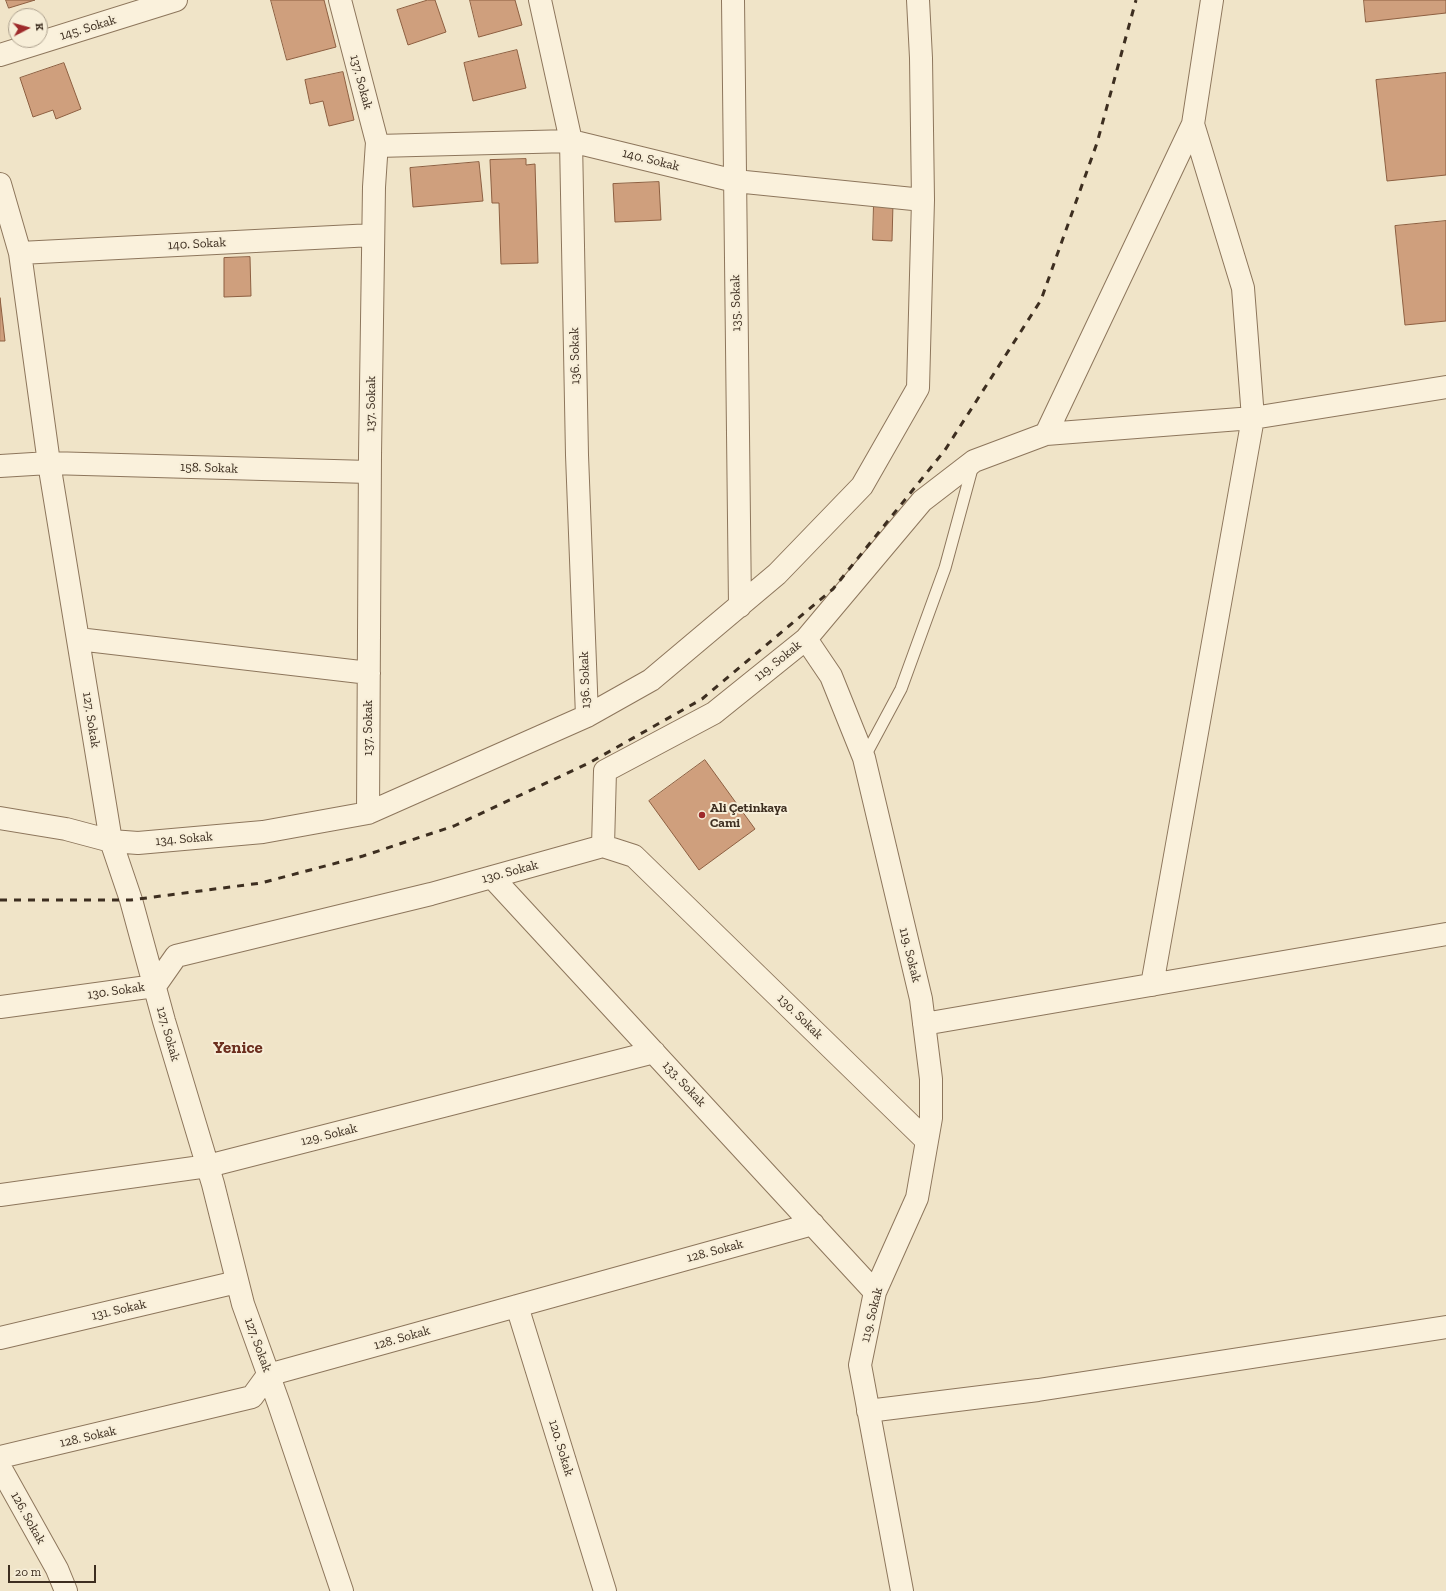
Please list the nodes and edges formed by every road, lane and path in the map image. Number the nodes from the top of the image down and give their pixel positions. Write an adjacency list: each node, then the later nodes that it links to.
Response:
1 (176, 0): 7 (street, 145. Sokak)
2 (340, 0): 11 (street, 137. Sokak)
3 (540, 0): 10 (street, 136. Sokak)
4 (734, 0): 12 (street, 135. Sokak)
5 (918, 0): 14 (street, 134. Sokak)
6 (1212, 0): 9 (street)
7 (149, 4): 8 (street, 145. Sokak)
8 (0, 55)
9 (1193, 124): 18 (street); 19 (street)
10 (571, 141): 11 (street, 140. Sokak); 12 (street, 140. Sokak); 28 (street, 136. Sokak)
11 (377, 146): 15 (street, 137. Sokak)
12 (735, 181): 14 (street, 140. Sokak); 24 (street, 135. Sokak)
13 (0, 184): 16 (street, 127. Sokak)
14 (923, 200): 24 (street, 134. Sokak)
15 (373, 235): 16 (street, 140. Sokak); 23 (street, 137. Sokak)
16 (20, 253): 21 (street, 127. Sokak)
17 (1446, 387): 18 (street)
18 (1253, 418): 19 (street); 36 (street)
19 (1046, 434): 20 (street)
20 (974, 461): 26 (street); 29 (lane)
21 (49, 463): 22 (street, 158. Sokak); 23 (street, 158. Sokak); 25 (street, 127. Sokak)
22 (0, 466)
23 (370, 472): 27 (street, 137. Sokak)
24 (740, 606): 28 (street, 134. Sokak)
25 (78, 639): 27 (street); 32 (street, 127. Sokak)
26 (806, 639): 29 (street, 119. Sokak); 33 (street, 119. Sokak)
27 (368, 673): 30 (street, 137. Sokak)
28 (587, 716): 30 (street, 134. Sokak)
29 (864, 758): 39 (street, 119. Sokak)
30 (368, 813): 32 (street, 134. Sokak)
31 (0, 818): 32 (street, 134. Sokak)
32 (111, 841): 37 (street, 127. Sokak)
33 (603, 846): 34 (street, 130. Sokak); 41 (street, 130. Sokak)
34 (492, 877): 37 (street, 130. Sokak); 40 (street, 133. Sokak)
35 (1446, 934): 36 (street)
36 (1152, 985): 39 (street)
37 (155, 986): 38 (street, 130. Sokak); 42 (street, 127. Sokak)
38 (0, 1007)
39 (924, 1024): 41 (street, 119. Sokak)
40 (654, 1052): 42 (street, 129. Sokak); 44 (street, 133. Sokak)
41 (927, 1141): 46 (street, 119. Sokak)
42 (208, 1166): 43 (street, 129. Sokak); 45 (street, 127. Sokak)
43 (0, 1195)
44 (813, 1224): 46 (street, 133. Sokak); 47 (street, 128. Sokak)
45 (237, 1282): 49 (street, 131. Sokak); 50 (street, 127. Sokak)
46 (875, 1292): 51 (street, 119. Sokak)
47 (517, 1306): 50 (street, 128. Sokak); 56 (street, 120. Sokak)
48 (1446, 1327): 51 (street)
49 (0, 1338)
50 (268, 1375): 52 (street, 128. Sokak); 55 (street, 127. Sokak)
51 (868, 1411): 57 (street, 119. Sokak)
52 (0, 1458)
53 (0, 1467): 54 (street, 126. Sokak)
54 (66, 1591)
55 (342, 1591)
56 (606, 1591)
57 (902, 1591)

